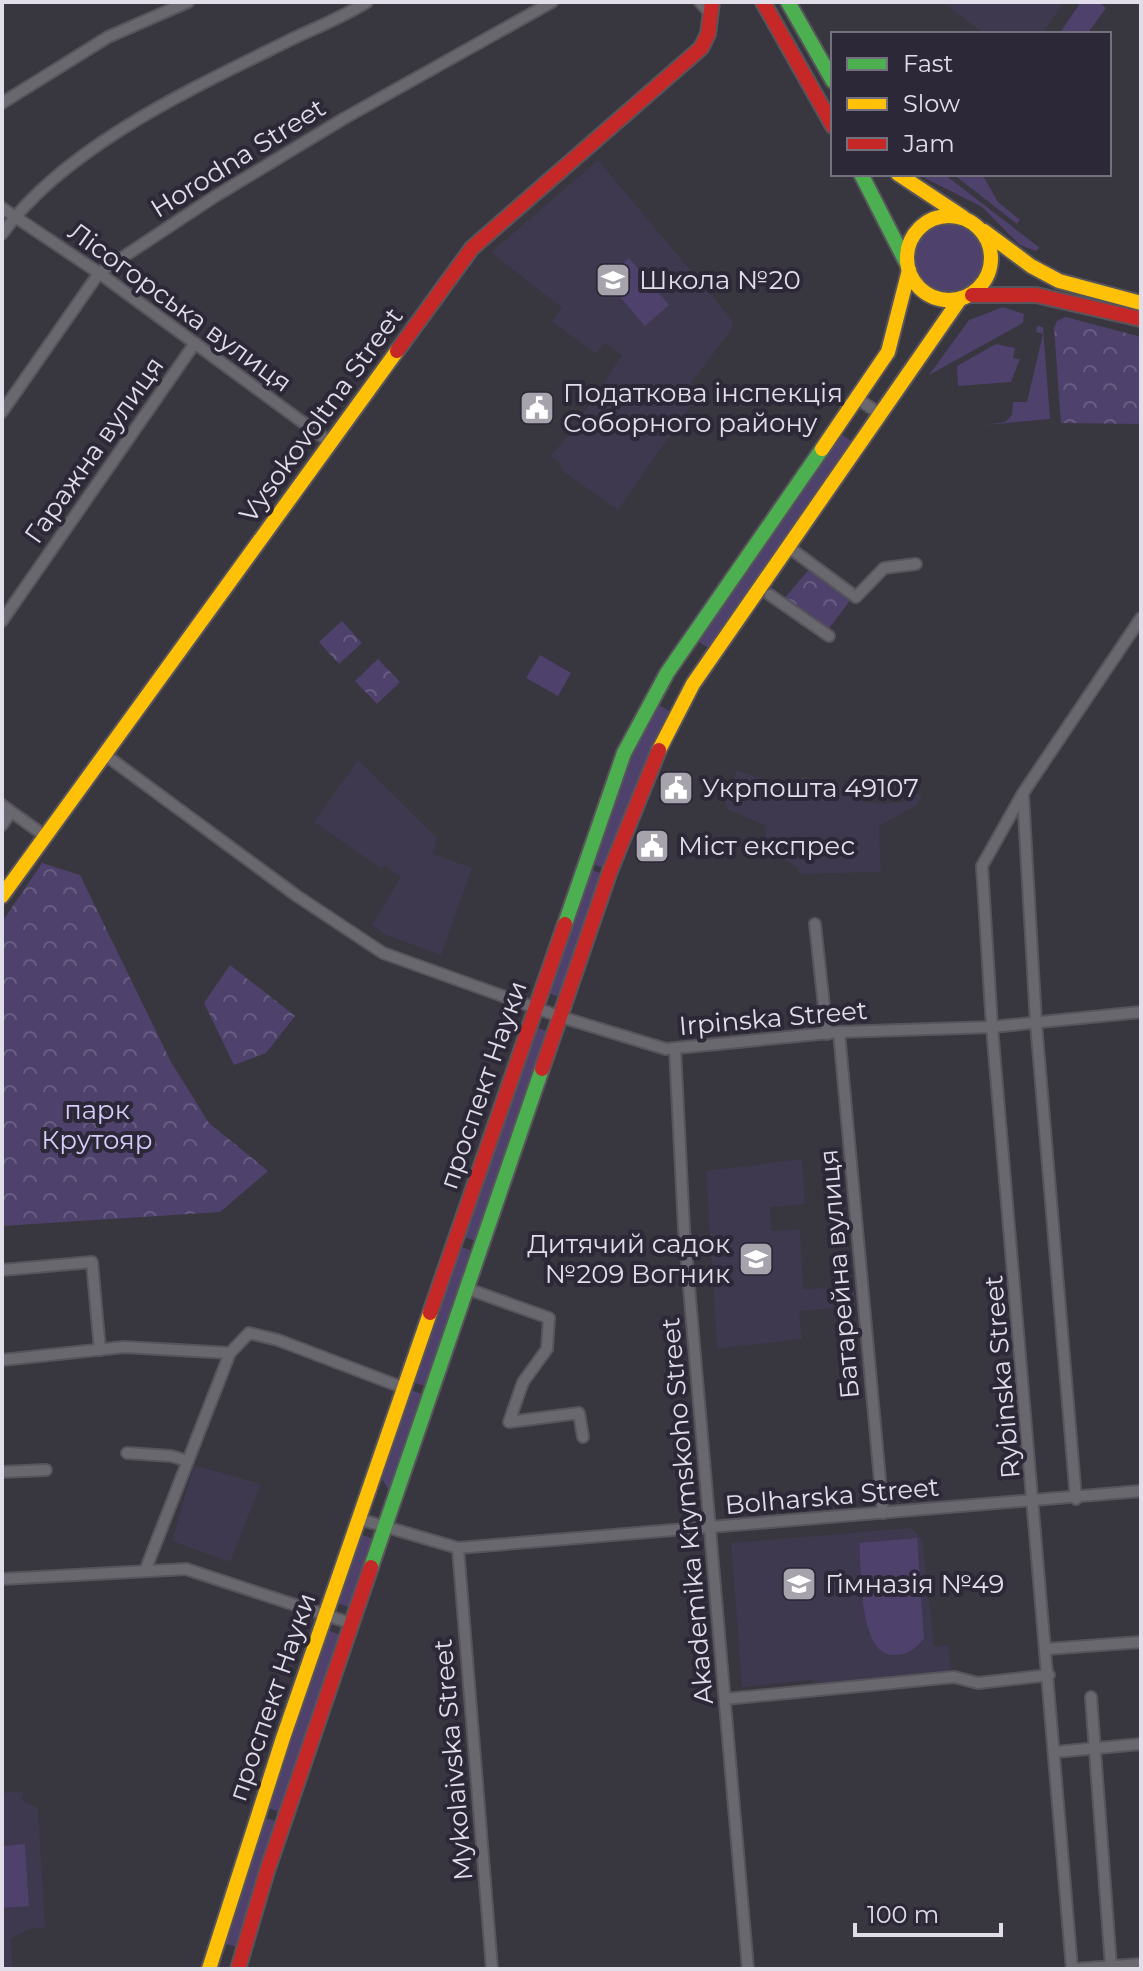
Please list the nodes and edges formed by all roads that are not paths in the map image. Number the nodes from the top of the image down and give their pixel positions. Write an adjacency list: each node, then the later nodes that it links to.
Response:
1 (188, 2): 9 (street)
2 (367, 2): 14 (street)
3 (552, 2): 18 (street, Horodna Street)
4 (700, 2): 7 (street)
5 (763, 2): 10 (main road)
6 (788, 2): 8 (main road)
7 (712, 8): 26 (main road, Vysokovoltna Street)
8 (831, 77)
9 (2, 103)
10 (831, 122)
11 (862, 176): 17 (main road)
12 (901, 176): 15 (main road)
13 (2, 208): 14 (street, Лісогорська вулиця)
14 (14, 217): 16 (street); 18 (street, Лісогорська вулиця)
15 (972, 223): 17 (main road); 19 (main road); 20 (main road)
16 (2, 234)
17 (908, 267): 19 (main road); 23 (main road, проспект Науки)
18 (99, 273): 22 (street, Лісогорська вулиця); 24 (street, Horodna Street)
19 (966, 297): 21 (main road); 25 (main road, проспект Науки)
20 (1141, 303)
21 (1141, 319)
22 (195, 343): 26 (street, Лісогорська вулиця); 31 (street, Гаражна вулиця)
23 (858, 399): 25 (street); 40 (main road, проспект Науки)
24 (2, 412)
25 (880, 414): 27 (main road, проспект Науки)
26 (331, 443): 33 (main road, Vysokovoltna Street)
27 (787, 546): 28 (street); 42 (main road, проспект Науки)
28 (916, 564)
29 (770, 595): 32 (street)
30 (1141, 618): 34 (street, Rybinska Street)
31 (2, 621)
32 (829, 636)
33 (104, 754): 37 (main road, Vysokovoltna Street); 40 (street, Irpinska Street)
34 (1023, 793): 43 (street); 44 (street, Rybinska Street)
35 (7, 808): 36 (street); 37 (street)
36 (2, 825)
37 (45, 836): 38 (main road, Vysokovoltna Street)
38 (2, 896)
39 (815, 924): 46 (street)
40 (535, 1007): 42 (street, Irpinska Street); 53 (main road, проспект Науки)
41 (1141, 1012): 43 (street, Irpinska Street)
42 (561, 1017): 47 (street, Irpinska Street); 49 (main road, проспект Науки)
43 (1036, 1023): 44 (street, Irpinska Street); 60 (street)
44 (992, 1027): 45 (street, Irpinska Street); 61 (street, Rybinska Street)
45 (839, 1032): 46 (street, Irpinska Street); 62 (street, Батарейна вулиця)
46 (827, 1034): 47 (street, Irpinska Street)
47 (675, 1049): 65 (street, Akademika Krymskoho Street)
48 (2, 1270): 50 (street)
49 (468, 1289): 54 (street); 64 (main road, проспект Науки)
50 (100, 1350): 51 (street); 52 (street)
51 (230, 1353): 53 (street); 56 (street)
52 (2, 1360)
53 (404, 1388): 63 (main road, проспект Науки)
54 (583, 1437)
55 (127, 1453): 56 (street)
56 (188, 1461): 67 (street)
57 (46, 1470): 58 (street)
58 (2, 1472)
59 (1141, 1491): 60 (street, Bolharska Street)
60 (1076, 1499): 61 (street, Bolharska Street)
61 (1034, 1501): 62 (street, Bolharska Street); 72 (street, Rybinska Street)
62 (883, 1513): 65 (street, Bolharska Street)
63 (359, 1519): 64 (street, Bolharska Street); 69 (main road, проспект Науки)
64 (386, 1527): 66 (street, Bolharska Street); 70 (main road, проспект Науки)
65 (711, 1528): 66 (street, Bolharska Street); 75 (street, Akademika Krymskoho Street)
66 (458, 1548): 83 (street, Mykolaivska Street)
67 (145, 1571): 68 (street); 69 (street)
68 (2, 1579)
69 (325, 1615): 70 (street); 81 (main road, проспект Науки)
70 (353, 1624): 82 (main road, проспект Науки)
71 (1141, 1642): 72 (street)
72 (1046, 1649): 73 (street, Rybinska Street)
73 (1049, 1675): 75 (street); 78 (street, Rybinska Street)
74 (1091, 1697): 77 (street)
75 (725, 1699): 84 (street, Akademika Krymskoho Street)
76 (1141, 1744): 77 (street)
77 (1095, 1748): 78 (street); 80 (street)
78 (1055, 1752): 85 (street, Rybinska Street)
79 (1141, 1964): 80 (street)
80 (1111, 1966): 85 (street)
81 (209, 1969)
82 (238, 1969)
83 (492, 1969)
84 (748, 1969)
85 (1073, 1969)

